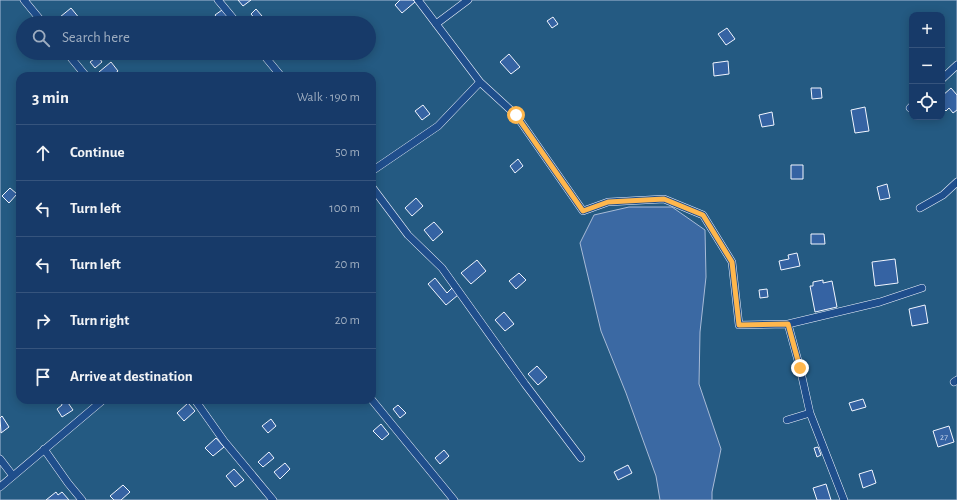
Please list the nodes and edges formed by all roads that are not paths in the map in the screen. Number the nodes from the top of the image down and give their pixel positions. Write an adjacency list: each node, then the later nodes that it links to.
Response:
1 (24, 0): 5 (lane)
2 (218, 0): 6 (lane)
3 (418, 0): 7 (lane)
4 (468, 0): 7 (lane)
5 (37, 16)
6 (231, 16)
7 (436, 24): 14 (lane)
8 (73, 60): 11 (lane)
9 (268, 60): 12 (lane)
10 (957, 65): 13 (lane)
11 (83, 72)
12 (278, 72)
13 (945, 76)
14 (480, 82): 15 (lane); 20 (lane)
15 (376, 168)
16 (957, 182): 18 (lane)
17 (376, 192): 27 (lane)
18 (920, 208)
19 (922, 288): 20 (lane)
20 (788, 324): 24 (lane)
21 (98, 404): 26 (lane)
22 (198, 404): 32 (lane)
23 (375, 404): 33 (lane)
24 (810, 413): 25 (lane); 34 (lane)
25 (787, 420)
26 (44, 449): 29 (lane); 31 (lane)
27 (581, 458)
28 (0, 459): 29 (lane)
29 (13, 476): 30 (lane)
30 (0, 487)
31 (82, 500)
32 (273, 500)
33 (454, 500)
34 (844, 500)

